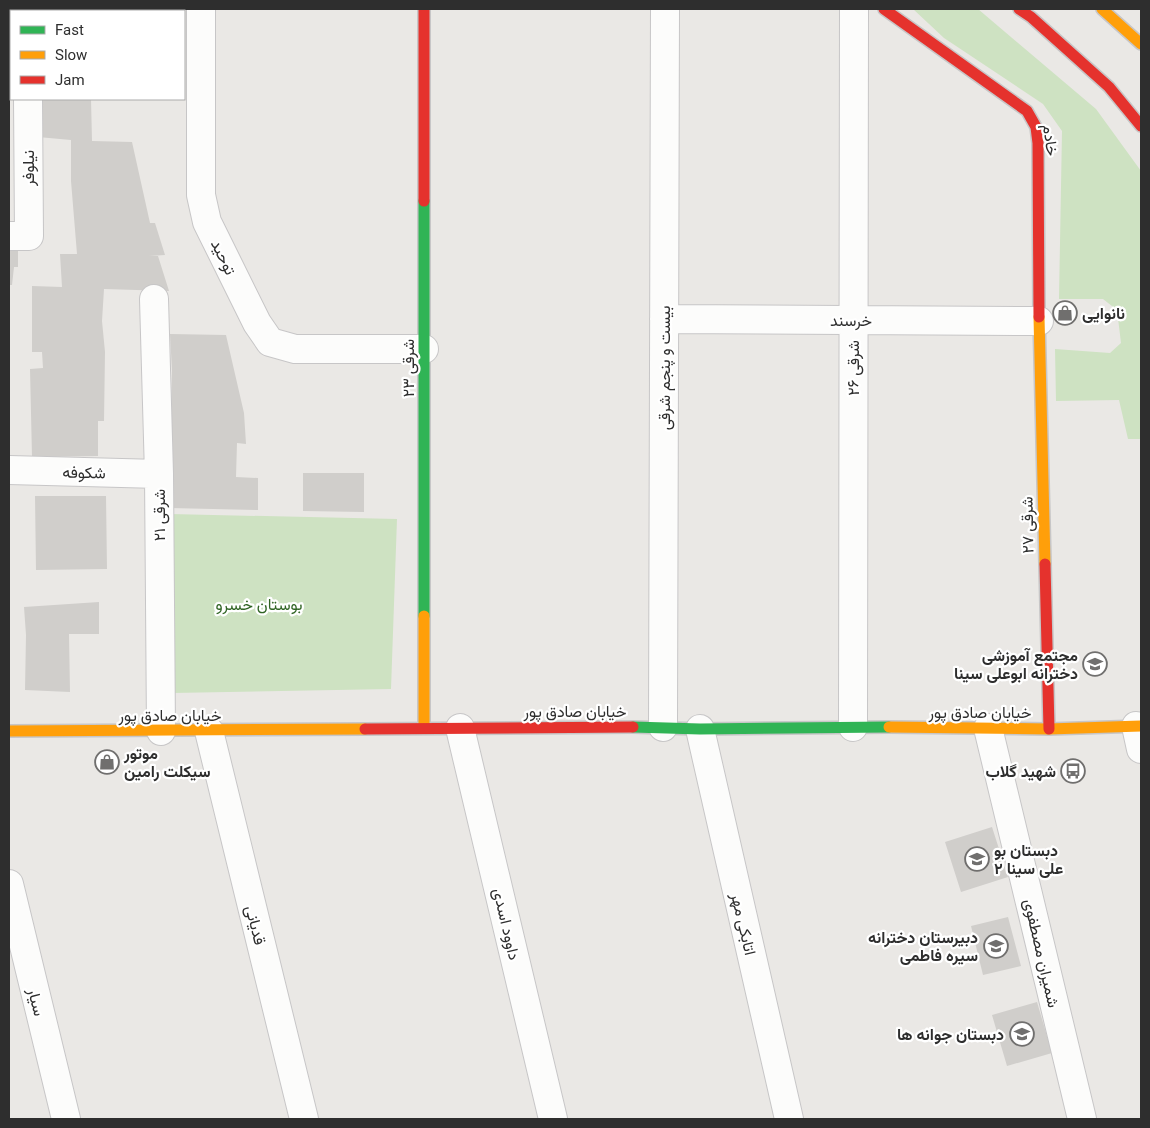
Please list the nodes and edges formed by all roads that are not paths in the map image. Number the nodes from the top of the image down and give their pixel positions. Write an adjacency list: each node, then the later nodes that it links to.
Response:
1 (201, 9): 16 (street, توحید)
2 (424, 9): 16 (street, ۲۳ شرقی)
3 (665, 9): 13 (street, بیست و پنجم شرقی)
4 (854, 9): 14 (street, ۲۶ شرقی)
5 (884, 9): 15 (street, خادم)
6 (1019, 9): 10 (street)
7 (1102, 9): 8 (street)
8 (1141, 44)
9 (28, 100): 11 (street, نیلوفر)
10 (1141, 126)
11 (19, 236)
12 (154, 299): 18 (street, ۲۱ شرقی)
13 (664, 319): 14 (street, خرسند); 19 (street, بیست و پنجم شرقی)
14 (853, 320): 15 (street, خرسند); 20 (street, ۲۶ شرقی)
15 (1038, 321): 25 (street, ۲۷ شرقی)
16 (424, 349): 21 (street, ۲۳ شرقی)
17 (9, 470): 18 (street, شکوفه)
18 (159, 474): 27 (street, ۲۱ شرقی)
19 (664, 727): 22 (street, خیابان صادق پور); 24 (street, خیابان صادق پور)
20 (853, 727): 23 (street, خیابان صادق پور); 24 (street, خیابان صادق پور)
21 (424, 728): 22 (street, خیابان صادق پور); 28 (street, خیابان صادق پور)
22 (460, 728): 33 (street, داوود اسدی)
23 (988, 728): 25 (street, خیابان صادق پور); 35 (street, شمیران مصطفوی)
24 (700, 729): 34 (street, اتابکی مهر)
25 (1049, 729): 29 (street, خیابان صادق پور)
26 (9, 731): 27 (street, خیابان صادق پور)
27 (161, 731): 28 (street, خیابان صادق پور)
28 (209, 731): 32 (street, قدیانی)
29 (1140, 734)
30 (9, 884): 31 (street, سیار)
31 (66, 1119)
32 (304, 1119)
33 (553, 1119)
34 (789, 1119)
35 (1082, 1119)

